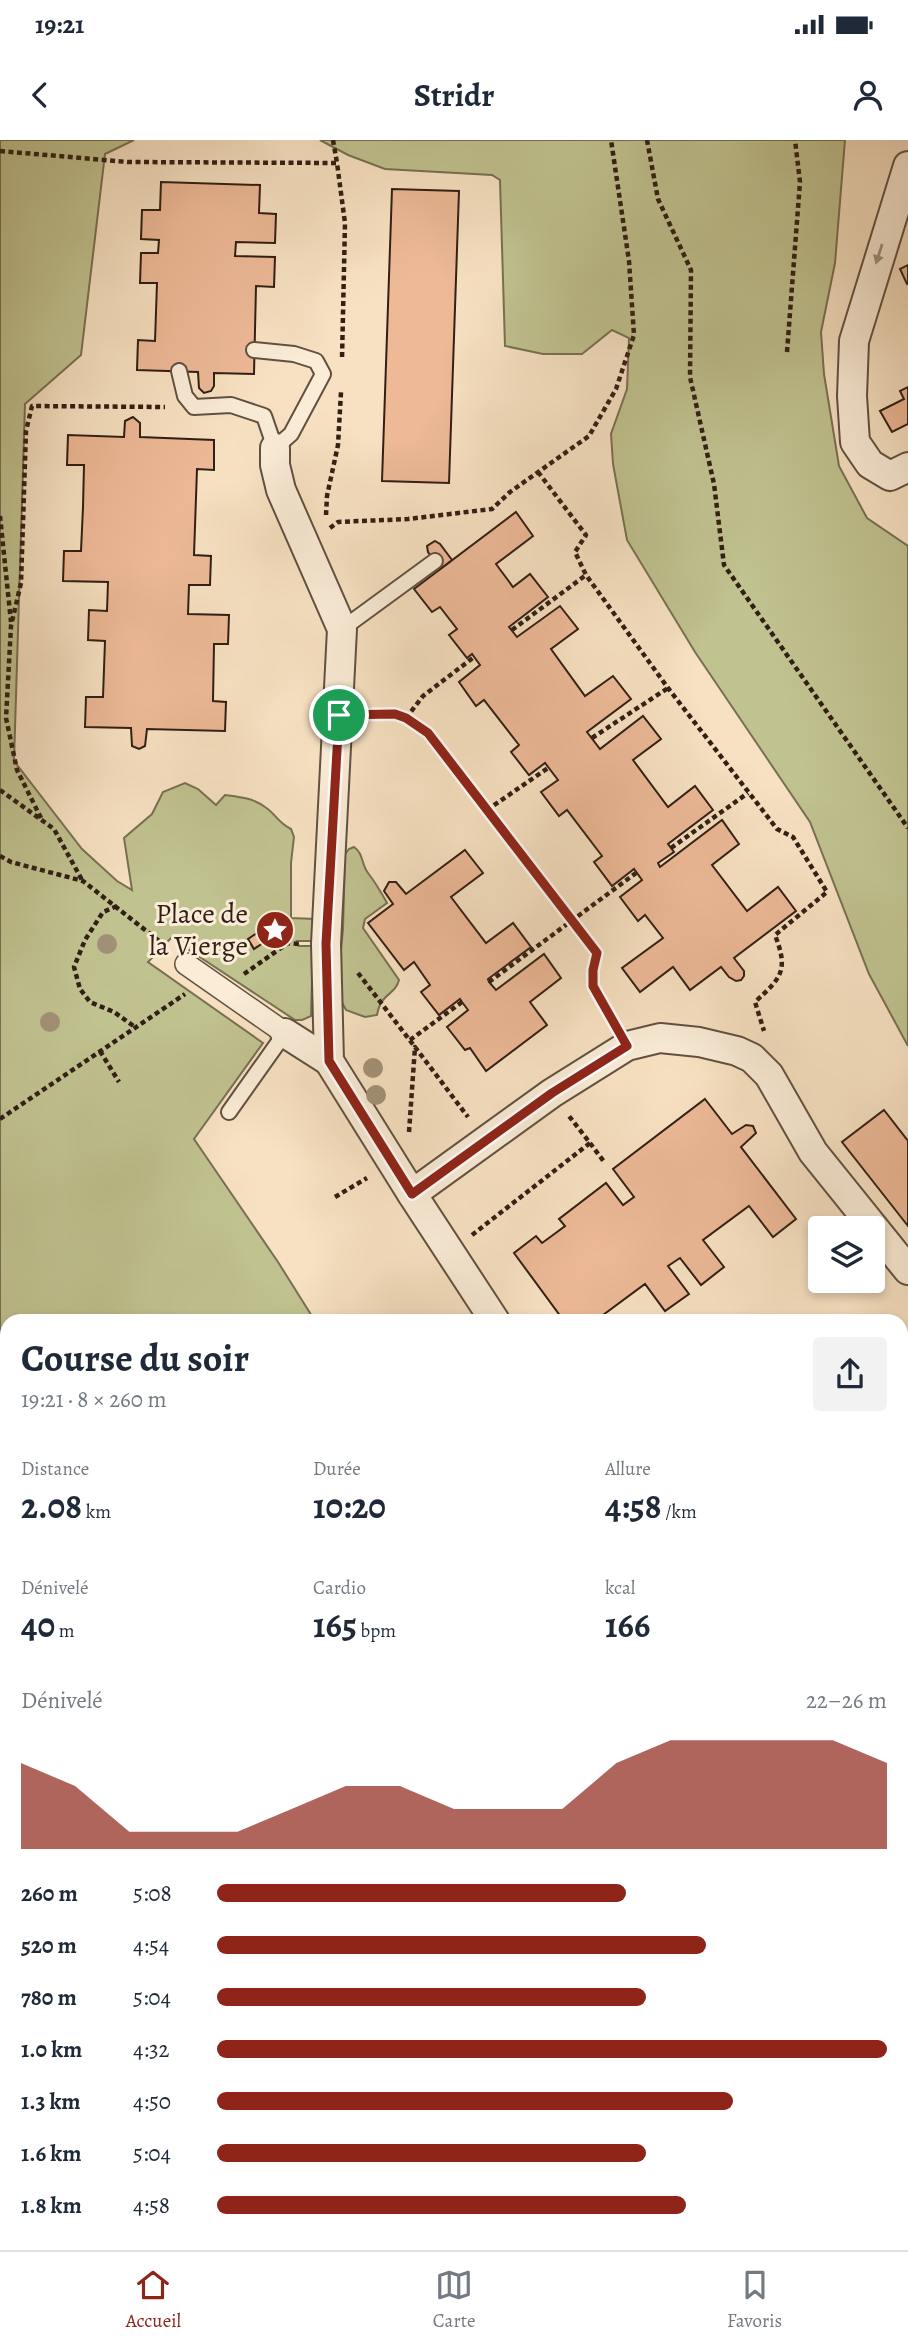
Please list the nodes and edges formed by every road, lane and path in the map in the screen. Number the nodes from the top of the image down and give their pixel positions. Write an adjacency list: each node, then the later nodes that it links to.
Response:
1 (333, 140): 6 (path)
2 (611, 140): 15 (path)
3 (647, 140): 33 (path)
4 (795, 140): 10 (path)
5 (0, 151): 6 (path)
6 (337, 163): 8 (path)
7 (908, 166): 14 (street, one-way to 14)
8 (345, 223)
9 (254, 350): 13 (lane)
10 (787, 352)
11 (178, 371): 12 (lane)
12 (194, 407): 13 (lane); 20 (path)
13 (275, 448): 17 (street)
14 (899, 471)
15 (538, 472): 17 (path); 19 (path)
16 (0, 516): 20 (path)
17 (306, 544): 21 (street)
18 (435, 561): 21 (lane)
19 (586, 575): 22 (path); 24 (path)
20 (11, 626): 32 (path)
21 (342, 629): 25 (street)
22 (512, 630)
23 (474, 657): 26 (path)
24 (667, 688): 27 (path); 30 (path)
25 (339, 715): 26 (path); 41 (street)
26 (406, 718): 31 (path)
27 (592, 738)
28 (548, 768): 31 (path)
29 (0, 790): 32 (path)
30 (748, 793): 34 (path); 47 (path)
31 (487, 810): 39 (path)
32 (41, 818): 37 (path)
33 (908, 828)
34 (671, 848)
35 (0, 856): 37 (path)
36 (636, 873): 39 (path)
37 (83, 881): 38 (path)
38 (117, 906): 42 (path); 46 (path)
39 (572, 920): 44 (path); 50 (path)
40 (296, 944): 43 (path)
41 (326, 957): 49 (path); 53 (street)
42 (186, 964): 43 (street)
43 (206, 979): 46 (path); 48 (street)
44 (489, 982)
45 (463, 1002): 49 (path)
46 (135, 1027): 52 (path)
47 (764, 1030)
48 (285, 1033): 53 (street); 56 (lane)
49 (410, 1040): 51 (path)
50 (627, 1046): 55 (street); 65 (street)
51 (415, 1047): 58 (path); 60 (path)
52 (100, 1051): 54 (path); 57 (path)
53 (329, 1061): 60 (street)
54 (119, 1082)
55 (552, 1093): 58 (street); 59 (path)
56 (229, 1112)
57 (0, 1119)
58 (485, 1140): 62 (street)
59 (590, 1143): 61 (path); 64 (path)
60 (392, 1162): 62 (street); 63 (path)
61 (605, 1163)
62 (412, 1194): 64 (street)
63 (335, 1197)
64 (449, 1251): 66 (street)
65 (908, 1270)
66 (490, 1314)

